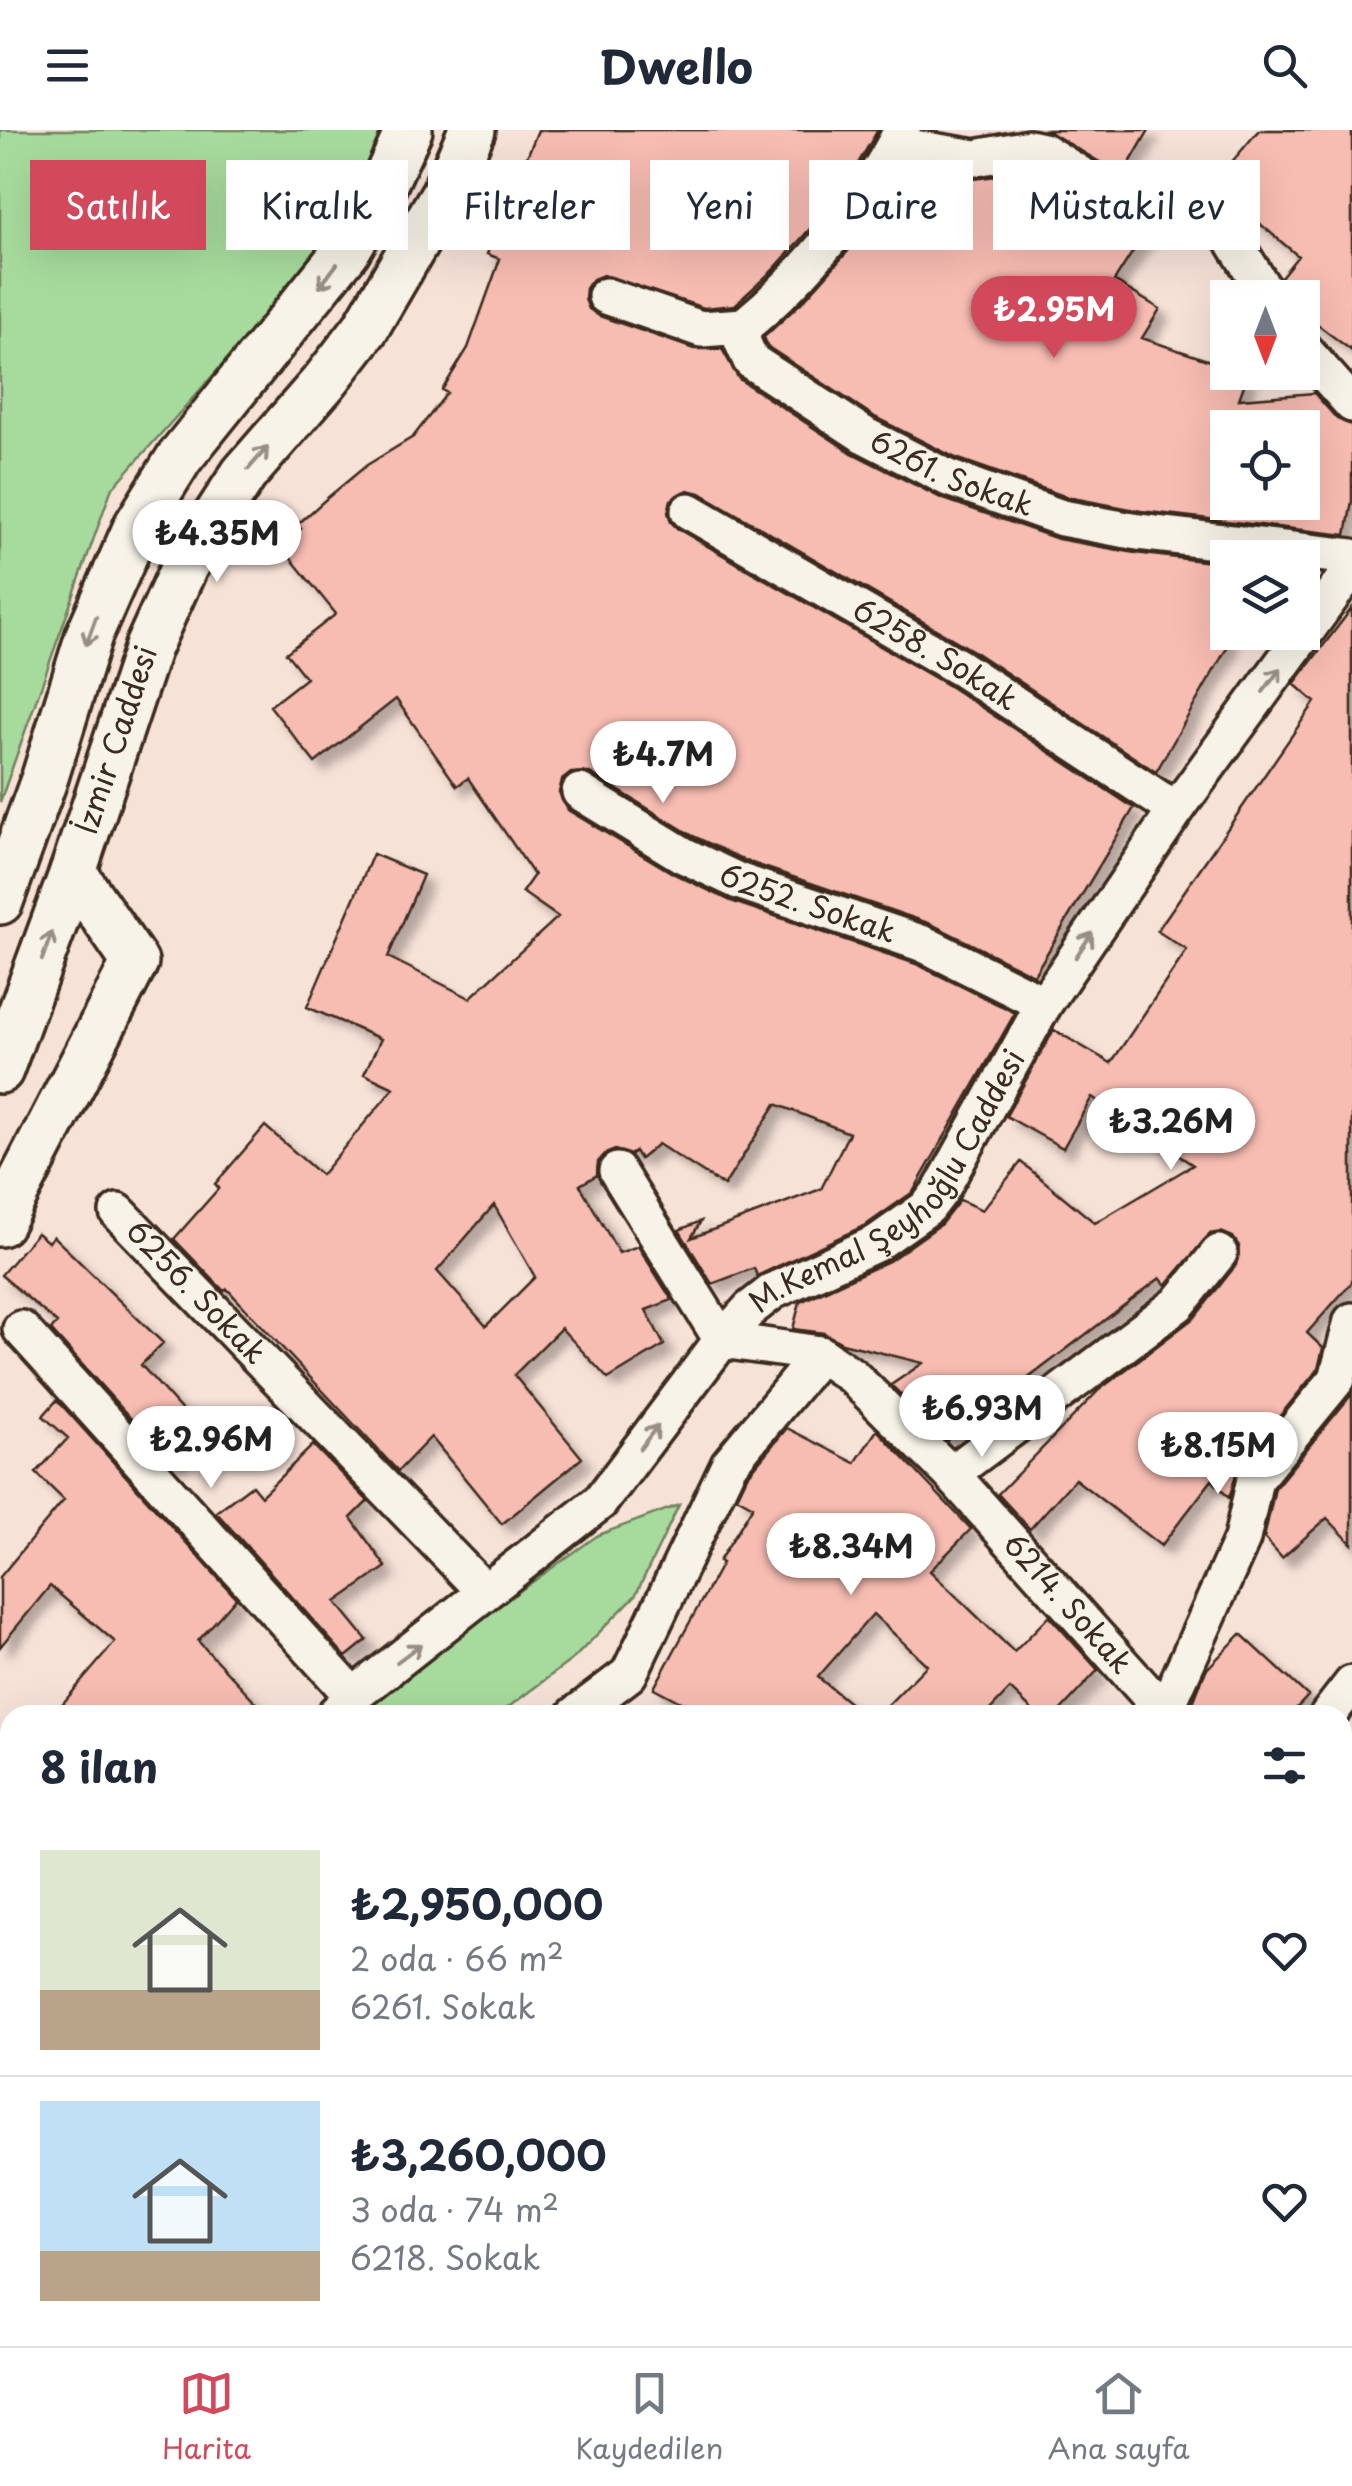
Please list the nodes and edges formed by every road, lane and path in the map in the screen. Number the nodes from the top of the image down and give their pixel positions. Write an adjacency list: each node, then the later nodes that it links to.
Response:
1 (410, 130): 15 (street, İzmir Caddesi, one-way to 15)
2 (472, 130): 14 (street, İzmir Caddesi, one-way to 2)
3 (899, 137): 4 (street); 6 (street)
4 (1258, 280)
5 (606, 296): 6 (street)
6 (744, 326): 10 (street, 6261. Sokak)
7 (1320, 368): 8 (street)
8 (1352, 404)
9 (689, 510): 13 (street, 6258. Sokak)
10 (1352, 557)
11 (1352, 568): 13 (street, M.Kemal Şeyhoğlu Caddesi, one-way to 11)
12 (580, 792): 16 (street, 6252. Sokak)
13 (1176, 810): 16 (street, M.Kemal Şeyhoğlu Caddesi, one-way to 13)
14 (73, 872): 17 (street, İzmir Caddesi, one-way to 14); 20 (street)
15 (0, 901)
16 (1044, 1004): 24 (street, M.Kemal Şeyhoğlu Caddesi)
17 (0, 1070)
18 (617, 1170): 24 (street)
19 (118, 1212): 27 (street, 6256. Sokak)
20 (0, 1223)
21 (1219, 1253): 26 (street)
22 (1352, 1321): 33 (street)
23 (21, 1329): 29 (street)
24 (722, 1340): 25 (street, 6214. Sokak); 27 (street, M.Kemal Şeyhoğlu Caddesi, one-way to 24)
25 (820, 1354): 26 (street, 6214. Sokak); 31 (street)
26 (951, 1474): 32 (street, 6214. Sokak)
27 (484, 1592): 30 (street, M.Kemal Şeyhoğlu Caddesi, one-way to 27)
28 (1352, 1684): 34 (street)
29 (342, 1705)
30 (344, 1705)
31 (588, 1705)
32 (1157, 1705)
33 (1169, 1705)
34 (1336, 1705)

